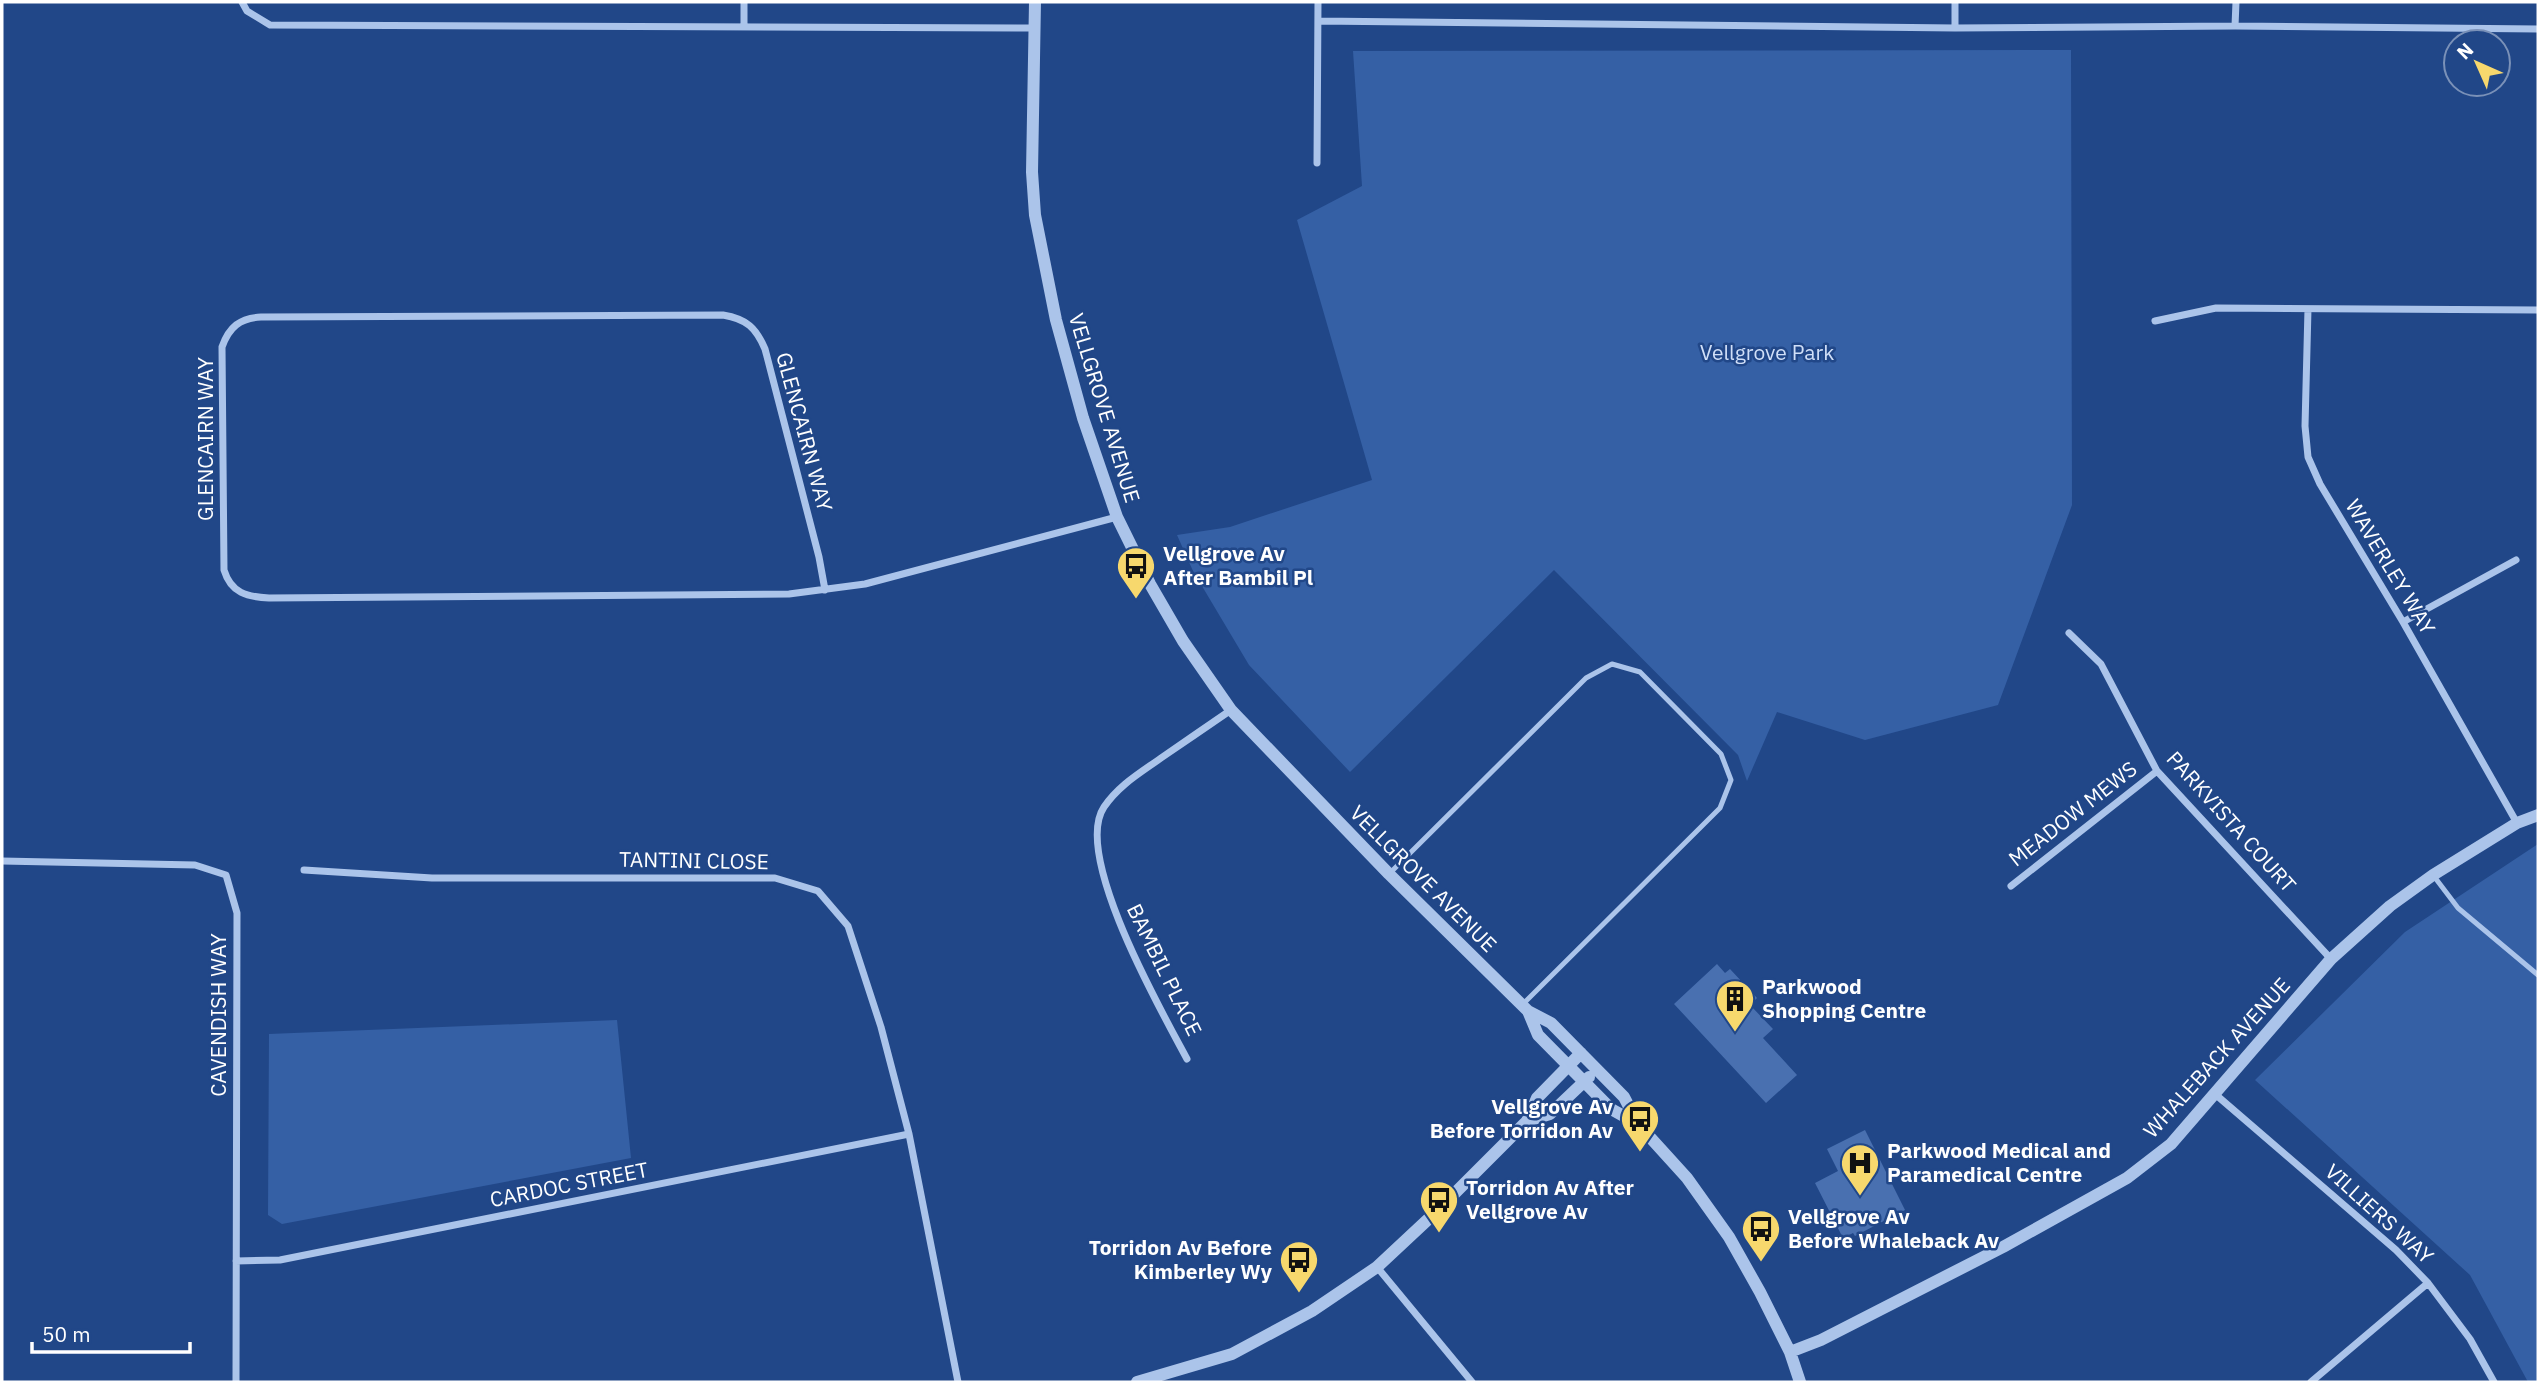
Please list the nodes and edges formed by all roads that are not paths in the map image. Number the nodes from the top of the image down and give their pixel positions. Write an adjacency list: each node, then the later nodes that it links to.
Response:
1 (242, 2): 8 (street)
2 (744, 2): 8 (street)
3 (1035, 2): 10 (street, VELLGROVE AVENUE)
4 (1318, 2): 7 (street)
5 (1955, 2): 11 (street)
6 (2236, 2): 9 (street)
7 (1318, 22): 11 (street); 13 (street)
8 (744, 25): 10 (street)
9 (2235, 26): 11 (street); 12 (street)
10 (1035, 28): 17 (street, VELLGROVE AVENUE)
11 (1955, 29)
12 (2538, 29)
13 (1317, 163)
14 (2308, 309): 15 (street); 16 (street); 20 (street, WAVERLEY WAY)
15 (2538, 310)
16 (2155, 321)
17 (1117, 517): 19 (street, GLENCAIRN WAY); 22 (street, VELLGROVE AVENUE)
18 (2516, 560): 20 (street)
19 (825, 590): 19 (street, GLENCAIRN WAY)
20 (2403, 622): 25 (street, WAVERLEY WAY)
21 (2068, 633): 23 (street, PARKVISTA COURT)
22 (1231, 710): 28 (street, VELLGROVE AVENUE); 35 (street, BAMBIL PLACE)
23 (2157, 771): 30 (street, MEADOW MEWS); 31 (street, PARKVISTA COURT)
24 (2538, 814): 25 (street, WHALEBACK AVENUE)
25 (2517, 823): 29 (street, WHALEBACK AVENUE)
26 (2, 861): 43 (street, CAVENDISH WAY)
27 (304, 870): 42 (street, TANTINI CLOSE)
28 (1389, 874): 33 (street, VELLGROVE AVENUE); 33 (lane)
29 (2433, 875): 31 (street, WHALEBACK AVENUE); 32 (lane)
30 (2011, 886)
31 (2331, 959): 39 (street, WHALEBACK AVENUE)
32 (2538, 975)
33 (1525, 1008): 34 (street, VELLGROVE AVENUE); 36 (street, VELLGROVE AVENUE)
34 (1581, 1053): 36 (street); 37 (street, VELLGROVE AVENUE)
35 (1187, 1059)
36 (1569, 1066): 38 (street, VELLGROVE AVENUE); 40 (street)
37 (1597, 1070): 38 (street); 41 (street, VELLGROVE AVENUE)
38 (1584, 1082): 40 (street); 41 (street, VELLGROVE AVENUE)
39 (2215, 1094): 45 (street, VILLIERS WAY); 46 (street, WHALEBACK AVENUE)
40 (1527, 1121): 44 (street)
41 (1639, 1124): 46 (street, VELLGROVE AVENUE)
42 (909, 1135): 43 (street, CARDOC STREET); 48 (street, TANTINI CLOSE)
43 (236, 1261): 47 (street, CAVENDISH WAY)
44 (1377, 1267): 49 (street); 50 (street)
45 (2428, 1283): 52 (street); 53 (street, VILLIERS WAY)
46 (1790, 1353): 51 (street, VELLGROVE AVENUE)
47 (236, 1382)
48 (958, 1382)
49 (1137, 1382)
50 (1472, 1382)
51 (1800, 1382)
52 (2311, 1382)
53 (2494, 1382)

